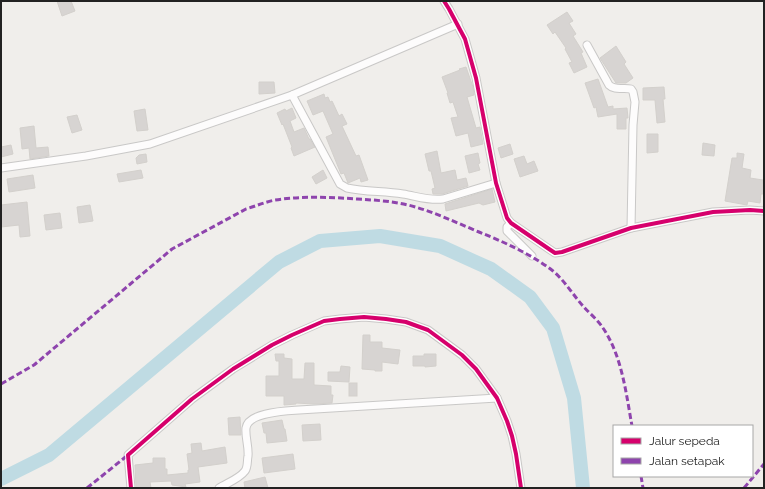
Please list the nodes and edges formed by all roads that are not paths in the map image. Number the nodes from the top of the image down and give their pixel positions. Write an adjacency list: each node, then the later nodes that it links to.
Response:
1 (444, 1): 2 (street)
2 (458, 24): 4 (street); 6 (street)
3 (587, 45): 9 (street)
4 (292, 95): 5 (street); 6 (street)
5 (1, 168)
6 (496, 183): 8 (street)
7 (764, 211): 9 (street)
8 (511, 223): 9 (street); 10 (street)
9 (631, 228)
10 (532, 256)
11 (497, 398): 12 (street); 13 (street); 14 (street)
12 (132, 488)
13 (219, 488)
14 (521, 488)

